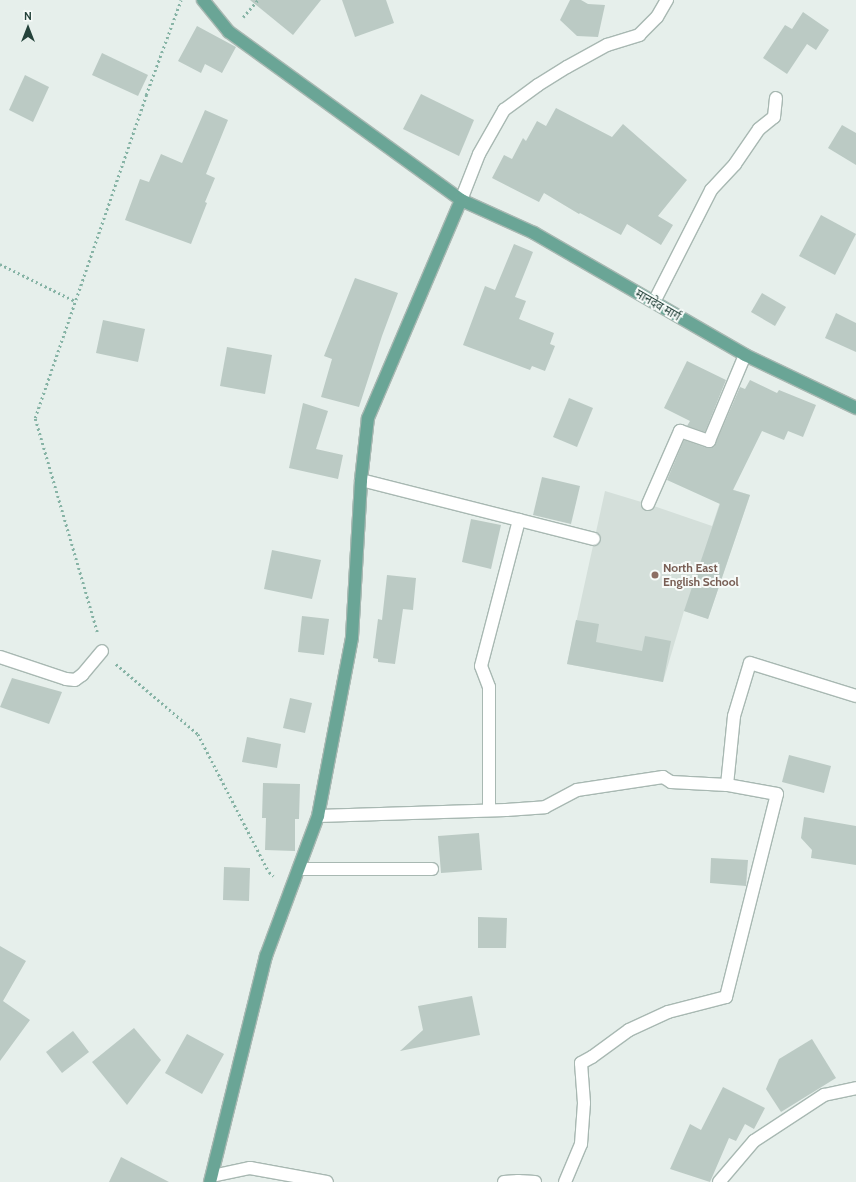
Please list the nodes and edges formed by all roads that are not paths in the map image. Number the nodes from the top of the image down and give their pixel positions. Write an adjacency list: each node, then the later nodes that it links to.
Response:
1 (203, 0): 4 (main road, मानदेव मार्ग)
2 (667, 0): 4 (street)
3 (776, 98): 5 (street)
4 (460, 200): 5 (main road, मानदेव मार्ग); 8 (main road)
5 (654, 302): 6 (main road, मानदेव मार्ग)
6 (745, 355): 7 (main road, मानदेव मार्ग); 9 (street)
7 (856, 408)
8 (361, 480): 10 (street); 17 (main road)
9 (648, 504)
10 (519, 520): 11 (street); 16 (street)
11 (594, 539)
12 (102, 651): 13 (street)
13 (0, 657)
14 (856, 696): 15 (street)
15 (727, 785): 16 (street); 25 (street)
16 (489, 810): 17 (street)
17 (318, 816): 18 (main road)
18 (299, 869): 19 (street); 21 (main road)
19 (432, 869)
20 (856, 1088): 26 (street)
21 (211, 1179): 22 (street)
22 (327, 1182)
23 (504, 1182): 24 (street)
24 (534, 1182)
25 (565, 1182)
26 (719, 1182)

